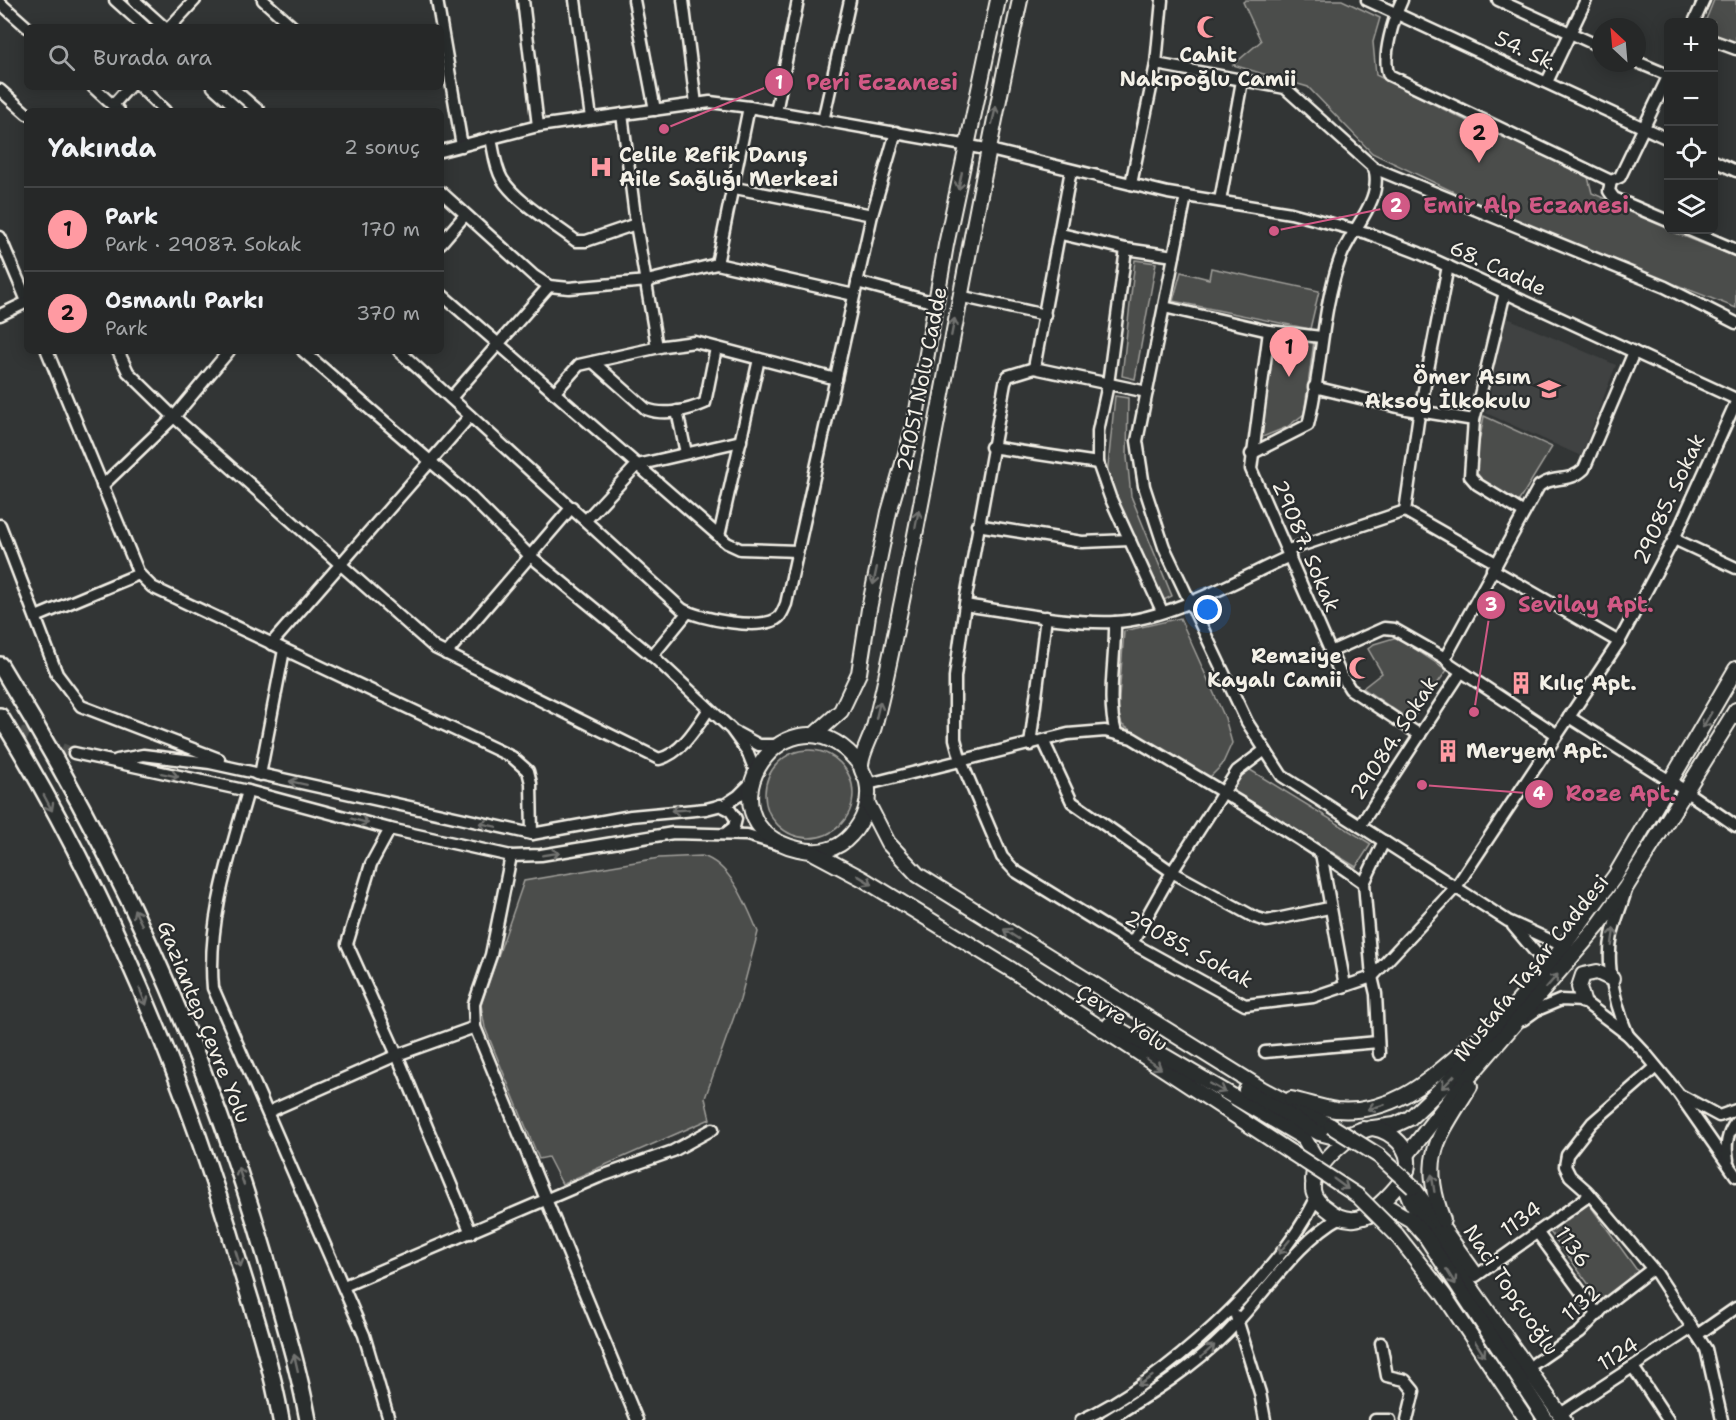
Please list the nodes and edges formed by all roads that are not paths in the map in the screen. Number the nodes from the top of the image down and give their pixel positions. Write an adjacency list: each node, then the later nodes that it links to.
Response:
1 (115, 0): 24 (street)
2 (134, 0): 25 (street)
3 (195, 0): 26 (street)
4 (263, 0): 27 (street)
5 (437, 0): 28 (street)
6 (523, 0): 58 (street)
7 (575, 0): 56 (street)
8 (634, 0): 52 (street)
9 (683, 0): 46 (street)
10 (798, 0): 54 (street)
11 (850, 0): 57 (street)
12 (998, 0): 64 (main road, 29051 Nolu Cadde)
13 (1020, 0): 66 (main road, 29051 Nolu Cadde, one-way to 13)
14 (1162, 0): 34 (street)
15 (1367, 0): 21 (street, 54. Sk.)
16 (1402, 0): 21 (street)
17 (1498, 0): 29 (street)
18 (1586, 0): 29 (street)
19 (1704, 0): 22 (street)
20 (1, 2): 23 (street)
21 (1396, 13): 38 (street, 54. Sk.); 71 (street)
22 (1696, 18)
23 (24, 24)
24 (142, 24)
25 (161, 24)
26 (173, 24)
27 (290, 24)
28 (440, 24)
29 (1570, 34): 30 (street); 38 (street)
30 (1592, 43)
31 (1718, 43): 32 (street)
32 (1736, 50)
33 (444, 64): 63 (street)
34 (1156, 64): 37 (street); 72 (street)
35 (1646, 66): 36 (street)
36 (1664, 74)
37 (1242, 81): 68 (street); 76 (street)
38 (1546, 82): 59 (street, 54. Sk.)
39 (1664, 85): 59 (street)
40 (0, 90): 53 (street)
41 (96, 90): 48 (street)
42 (127, 90): 48 (street)
43 (143, 90): 49 (street)
44 (216, 90): 50 (street)
45 (234, 90): 51 (street)
46 (696, 104): 47 (street, 68. Cadde); 52 (street, 68. Cadde)
47 (749, 107): 54 (street, 68. Cadde); 73 (street)
48 (116, 108)
49 (162, 108)
50 (237, 108)
51 (256, 108)
52 (655, 110): 55 (street, 68. Cadde)
53 (24, 111)
54 (777, 112): 57 (street, 68. Cadde)
55 (622, 114): 56 (street, 68. Cadde); 80 (street)
56 (591, 118): 58 (street, 68. Cadde)
57 (823, 121): 60 (street, 68. Cadde)
58 (538, 126): 62 (street, 68. Cadde)
59 (1645, 128): 61 (street, 54. Sk.); 71 (street)
60 (896, 132): 64 (street, 68. Cadde); 78 (street)
61 (1664, 137)
62 (491, 138): 63 (street, 68. Cadde); 80 (street)
63 (462, 146): 65 (street, 68. Cadde)
64 (967, 146): 66 (street, 68. Cadde); 100 (main road, 29051 Nolu Cadde, one-way to 100)
65 (444, 150)
66 (987, 150): 69 (street, 68. Cadde); 97 (main road, 29051 Nolu Cadde)
67 (1718, 162): 70 (street)
68 (1374, 168): 81 (street); 104 (street)
69 (1071, 170): 72 (street, 68. Cadde); 82 (street)
70 (1736, 171)
71 (1611, 181): 79 (street)
72 (1131, 184): 75 (street, 68. Cadde)
73 (735, 188): 78 (street); 89 (street)
74 (444, 195): 77 (street)
75 (1186, 196): 76 (street, 68. Cadde); 88 (street)
76 (1220, 201): 81 (street, 68. Cadde)
77 (465, 215): 85 (street); 93 (street)
78 (872, 215): 92 (street)
79 (1664, 219)
80 (636, 224): 91 (street)
81 (1357, 231): 90 (street, 68. Cadde); 106 (street)
82 (1061, 234): 86 (street); 103 (street)
83 (1698, 234): 87 (street)
84 (0, 237): 95 (street)
85 (444, 240)
86 (1126, 249): 88 (street); 120 (street)
87 (1736, 250)
88 (1174, 256): 101 (street)
89 (717, 264): 91 (street); 96 (street)
90 (1448, 266): 94 (street, 68. Cadde); 127 (street)
91 (647, 281): 93 (street); 108 (street)
92 (857, 282): 96 (street); 100 (street)
93 (549, 286): 107 (street)
94 (1505, 292): 110 (street, 68. Cadde); 130 (street)
95 (24, 295)
96 (854, 295): 119 (street)
97 (959, 296): 103 (street); 188 (main road, 29051 Nolu Cadde, one-way to 97)
98 (444, 297): 107 (street)
99 (24, 303): 102 (street)
100 (936, 303): 179 (main road, 29051 Nolu Cadde, one-way to 179)
101 (1164, 307): 105 (street); 122 (street)
102 (0, 315)
103 (1045, 315): 118 (street)
104 (1736, 323)
105 (1269, 331): 106 (street); 134 (street, 29087. Sokak)
106 (1321, 337): 121 (street)
107 (500, 345): 123 (street); 124 (street)
108 (657, 347): 109 (street); 117 (street)
109 (716, 348): 116 (street); 126 (street)
110 (1634, 352): 125 (street, 68. Cadde); 141 (street)
111 (48, 354): 138 (street)
112 (119, 354): 129 (street)
113 (227, 354): 129 (street)
114 (306, 354): 135 (street)
115 (402, 354): 124 (street)
116 (759, 359): 119 (street); 131 (street)
117 (593, 362): 123 (street); 126 (street)
118 (1034, 368): 120 (street); 132 (street, 29085. Sokak)
119 (836, 379): 148 (street)
120 (1108, 384): 122 (street); 136 (street)
121 (1314, 387): 127 (street); 134 (street)
122 (1147, 392): 155 (street)
123 (554, 393): 137 (street)
124 (451, 398): 128 (street)
125 (1736, 400): 146 (street, 29085. Sokak)
126 (677, 411): 133 (street)
127 (1420, 411): 130 (street); 140 (street)
128 (470, 416): 135 (street); 139 (street)
129 (174, 417): 138 (street); 151 (street)
130 (1474, 420): 141 (street)
131 (741, 441): 133 (street); 145 (street)
132 (991, 447): 136 (street); 144 (street, 29085. Sokak)
133 (686, 453): 137 (street)
134 (1251, 454): 149 (street, 29087. Sokak)
135 (432, 462): 150 (street); 151 (street)
136 (1098, 463): 147 (street)
137 (637, 465): 142 (street); 145 (street)
138 (102, 486): 154 (street)
139 (572, 507): 142 (street); 150 (street)
140 (1405, 511): 149 (street); 152 (street)
141 (1524, 513): 152 (street)
142 (586, 520): 157 (street)
143 (0, 525): 159 (street)
144 (977, 525): 147 (street); 156 (street, 29085. Sokak)
145 (719, 536): 148 (street)
146 (1674, 539): 153 (street); 162 (street, 29085. Sokak)
147 (1130, 540): 158 (street)
148 (797, 551): 157 (street)
149 (1289, 553): 155 (street); 165 (street, 29087. Sokak)
150 (530, 555): 166 (street); 167 (street)
151 (341, 564): 163 (street); 166 (street)
152 (1494, 566): 162 (street); 168 (street)
153 (1736, 568)
154 (139, 574): 159 (street); 163 (street)
155 (1190, 602): 158 (street); 184 (street)
156 (965, 605): 160 (street); 187 (street, 29085. Sokak)
157 (688, 612): 167 (street)
158 (1162, 612): 161 (street)
159 (36, 617): 189 (street)
160 (1046, 617): 161 (street); 183 (street)
161 (1115, 622): 177 (street)
162 (1619, 642): 175 (street, 29085. Sokak)
163 (271, 644): 164 (street)
164 (284, 650): 189 (street); 200 (street)
165 (1330, 652): 168 (street); 180 (street, 29087. Sokak)
166 (446, 654): 172 (street)
167 (652, 656): 172 (street)
168 (1445, 658): 171 (street)
169 (0, 665): 267 (highway, Gaziantep Çevre Yolu, one-way to 169)
170 (1736, 669): 192 (main road, Mustafa Taşar Caddesi, one-way to 192)
171 (1461, 672): 178 (street); 180 (street, 29084. Sokak)
172 (709, 709): 176 (street)
173 (1734, 713): 192 (main road, Mustafa Taşar Caddesi)
174 (0, 716): 266 (highway, one-way to 266)
175 (1569, 717): 178 (street, 29085. Sokak); 192 (street)
176 (730, 729): 182 (street); 190 (street)
177 (1116, 733): 181 (street); 194 (street)
178 (1556, 734): 210 (street, 29085. Sokak)
179 (814, 735): 182 (main road, 29051 Nolu Cadde); 188 (main road)
180 (1420, 735): 197 (street, 29084. Sokak)
181 (1044, 742): 183 (street); 207 (street)
182 (777, 745): 190 (main road)
183 (1030, 745): 187 (street)
184 (1265, 750): 194 (street); 197 (street)
185 (74, 753): 186 (street)
186 (114, 761): 189 (street); 193 (street, one-way to 193)
187 (961, 761): 191 (street); 213 (street, 29085. Sokak)
188 (861, 766): 191 (main road)
189 (260, 776): 200 (street, one-way to 189)
190 (753, 777): 196 (street); 203 (main road)
191 (868, 784): 195 (main road)
192 (1679, 787): 198 (street); 209 (main road, Mustafa Taşar Caddesi); 215 (main road, Mustafa Taşar Caddesi)
193 (248, 791): 199 (street, one-way to 199); 235 (street)
194 (1223, 793): 205 (street); 207 (street)
195 (868, 804): 204 (main road); 216 (main road, Çevre Yolu, one-way to 195)
196 (720, 805): 200 (street, one-way to 200); 201 (street)
197 (1360, 826): 202 (street)
198 (1736, 826)
199 (390, 829): 206 (street); 230 (street)
200 (532, 834)
201 (725, 834): 203 (street); 206 (street, one-way to 201)
202 (1384, 841): 208 (street); 210 (street)
203 (778, 844): 204 (main road)
204 (813, 853): 214 (main road, Çevre Yolu, one-way to 214)
205 (1321, 853): 208 (street); 211 (street)
206 (511, 856): 223 (street)
207 (1172, 873): 211 (street); 213 (street)
208 (1364, 884): 218 (street)
209 (1628, 884): 219 (street, one-way to 209); 224 (main road, Mustafa Taşar Caddesi, one-way to 209)
210 (1456, 887): 212 (street); 218 (street, 29085. Sokak)
211 (1329, 908): 220 (street)
212 (1508, 921): 215 (street); 217 (street)
213 (1132, 943): 220 (street, 29085. Sokak)
214 (967, 944): 243 (main road, one-way to 243); 275 (main road, Çevre Yolu, one-way to 275, bridge)
215 (1563, 946): 217 (main road, Mustafa Taşar Caddesi)
216 (1034, 949): 233 (main road, Çevre Yolu); 238 (main road, Mustafa Taşar Caddesi)
217 (1548, 967): 222 (main road, Mustafa Taşar Caddesi)
218 (1372, 977): 220 (street, 29085. Sokak); 226 (street)
219 (1612, 979): 221 (main road); 225 (street)
220 (1345, 986)
221 (1583, 1001): 224 (street); 225 (street)
222 (1508, 1014): 233 (main road, one-way to 233); 238 (main road, Mustafa Taşar Caddesi, one-way to 238)
223 (475, 1027): 230 (street); 247 (street)
224 (1511, 1028): 227 (main road, Mustafa Taşar Caddesi)
225 (1628, 1035): 231 (street)
226 (1378, 1042): 228 (street); 229 (street)
227 (1493, 1050): 239 (main road, Mustafa Taşar Caddesi); 252 (main road, one-way to 227)
228 (1266, 1053)
229 (1379, 1053)
230 (397, 1055): 235 (street); 251 (street)
231 (1656, 1067): 232 (street); 245 (street)
232 (1678, 1093): 234 (street); 240 (street)
233 (1271, 1094): 244 (main road, Çevre Yolu, bridge)
234 (1736, 1110)
235 (268, 1112): 255 (street)
236 (1736, 1122): 240 (street)
237 (713, 1129): 247 (street)
238 (1368, 1129): 239 (main road); 243 (main road)
239 (1407, 1155): 241 (main road)
240 (1729, 1166): 242 (street)
241 (1407, 1170): 249 (main road); 265 (main road)
242 (1736, 1176)
243 (1313, 1180): 246 (main road)
244 (1413, 1187): 252 (main road, Naci Topçuoğlu)
245 (1590, 1195): 250 (street, 1134); 253 (street)
246 (1317, 1198): 248 (main road); 257 (street, one-way to 257)
247 (546, 1200): 251 (street); 264 (street)
248 (1341, 1217): 249 (main road); 259 (street)
249 (1364, 1217): 276 (main road, one-way to 276)
250 (1537, 1232): 254 (street, 1134); 258 (street, 1136)
251 (471, 1233): 255 (street)
252 (1450, 1239): 254 (main road, Naci Topçuoğlu)
253 (1653, 1269): 258 (street, 1132); 260 (street)
254 (1476, 1276): 262 (main road, Naci Topçuoğlu)
255 (344, 1286): 268 (street)
256 (1736, 1308): 260 (street, 1124)
257 (1232, 1309): 259 (street); 269 (street, one-way to 269)
258 (1598, 1315): 262 (street, 1132)
259 (1239, 1321): 270 (street, one-way to 259); 271 (street)
260 (1694, 1331): 263 (street, 1124); 278 (street)
261 (1381, 1343): 274 (street)
262 (1535, 1363): 265 (main road, Naci Topçuoğlu)
263 (1633, 1367): 265 (street, 1124); 277 (street)
264 (634, 1416)
265 (1566, 1417)
266 (281, 1420)
267 (308, 1420)
268 (389, 1420)
269 (1081, 1420)
270 (1108, 1420)
271 (1265, 1420)
272 (1374, 1420): 273 (street)
273 (1390, 1420)
274 (1407, 1420)
275 (1527, 1420)
276 (1546, 1420)
277 (1668, 1420)
278 (1722, 1420)

